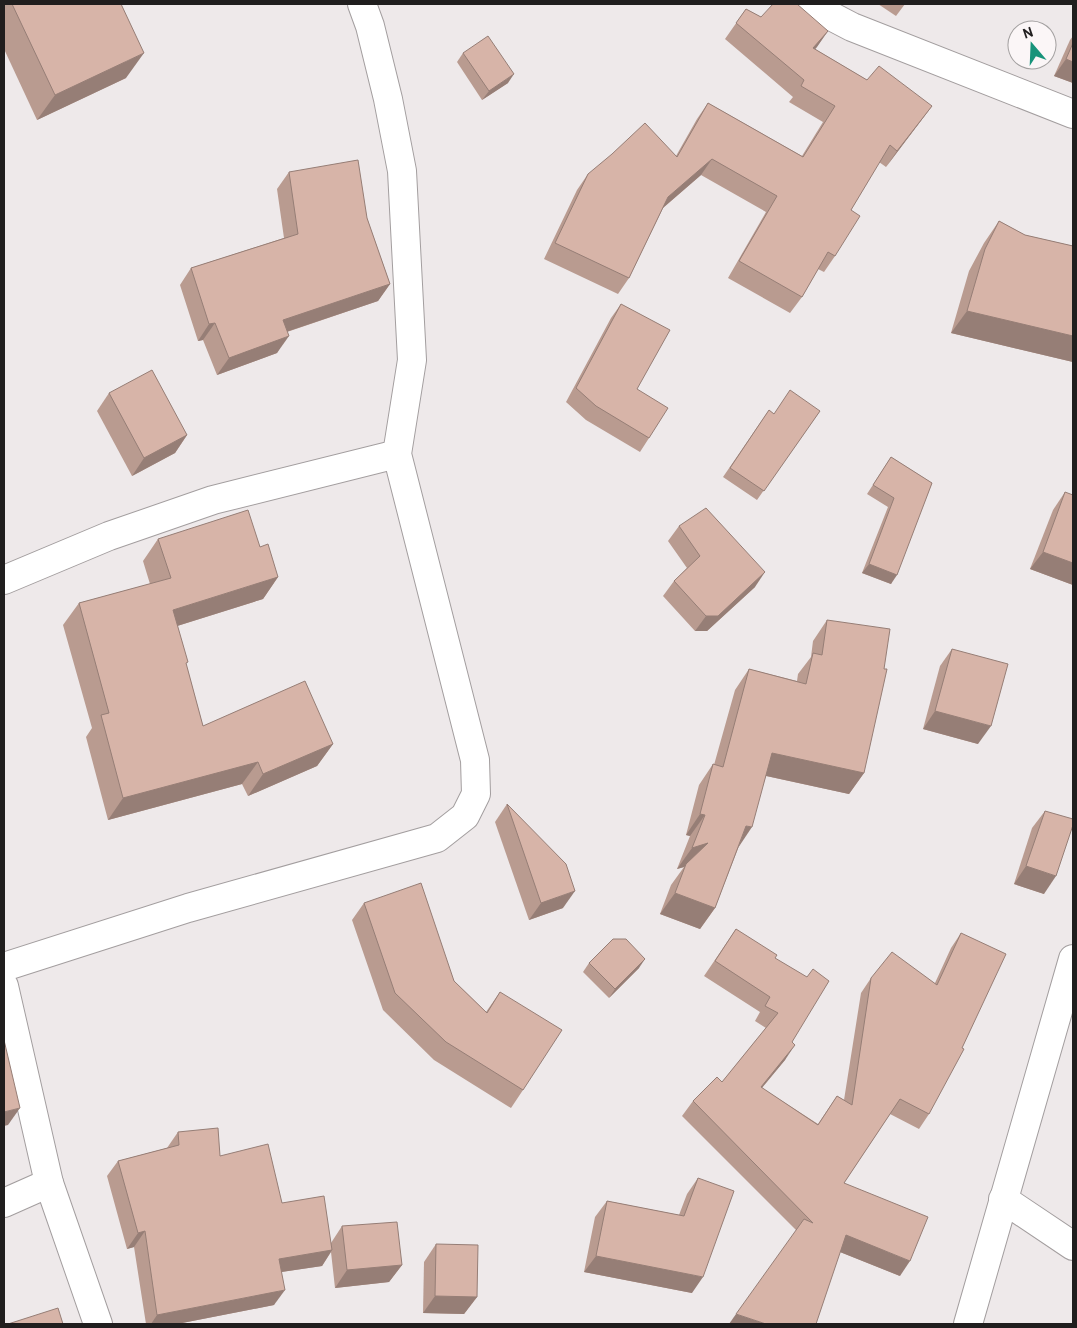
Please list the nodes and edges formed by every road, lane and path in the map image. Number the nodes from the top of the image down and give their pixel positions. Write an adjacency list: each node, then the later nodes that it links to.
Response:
1 (362, 4): 4 (street)
2 (808, 4): 3 (street)
3 (1073, 114)
4 (397, 454): 5 (street); 7 (street)
5 (4, 580)
6 (1073, 959): 10 (street)
7 (4, 967)
8 (4, 986): 9 (street)
9 (49, 1183): 11 (street); 13 (street)
10 (1003, 1199): 12 (street); 14 (street)
11 (4, 1203)
12 (1073, 1246)
13 (98, 1324)
14 (968, 1324)

